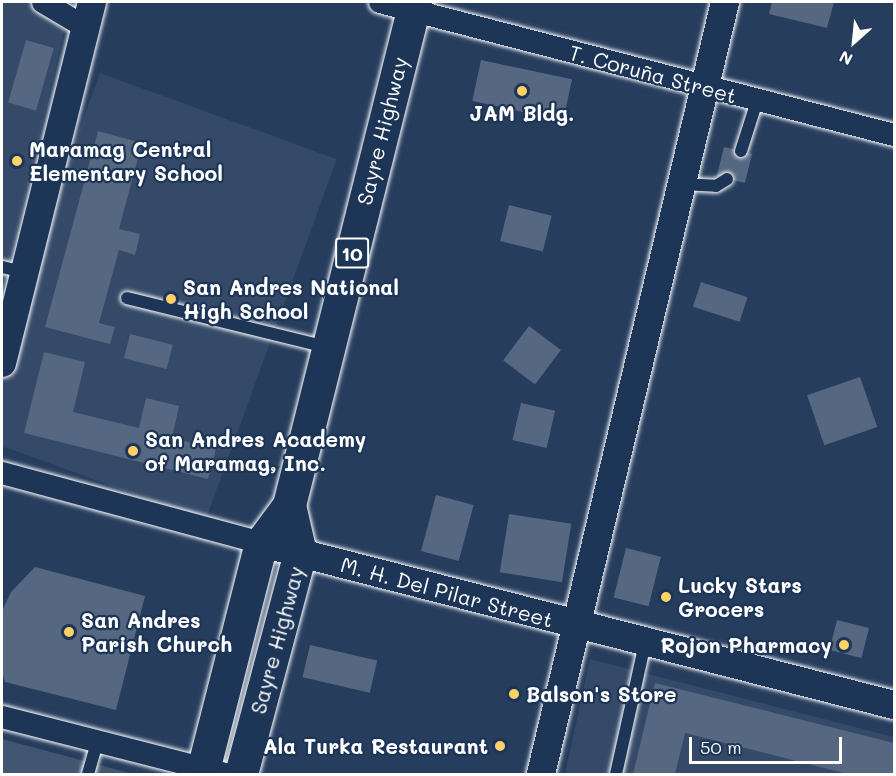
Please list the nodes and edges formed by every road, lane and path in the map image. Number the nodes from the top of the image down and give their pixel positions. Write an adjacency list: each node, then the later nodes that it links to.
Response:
1 (43, 2): 5 (street)
2 (380, 2): 4 (street, T. Coruña Street)
3 (725, 2): 6 (street)
4 (414, 5): 6 (street, T. Coruña Street); 14 (highway, Sayre Highway / 10)
5 (89, 14): 12 (street)
6 (703, 87): 7 (street, T. Coruña Street); 11 (street)
7 (757, 101): 8 (street, T. Coruña Street); 9 (lane)
8 (894, 135)
9 (741, 151)
10 (727, 179): 11 (lane)
11 (680, 184): 20 (street)
12 (13, 269): 15 (street)
13 (127, 298): 14 (lane)
14 (328, 347): 17 (highway, Sayre Highway / 10)
15 (2, 363)
16 (2, 473): 18 (street, M. H. Del Pilar Street)
17 (289, 505): 18 (highway, Sayre Highway / 10); 19 (highway, Sayre Highway / 10)
18 (261, 543): 19 (street, M. H. Del Pilar Street); 25 (highway, Sayre Highway / 10)
19 (300, 553): 20 (street, M. H. Del Pilar Street); 27 (highway, Sayre Highway / 10)
20 (576, 625): 21 (street, M. H. Del Pilar Street); 28 (street)
21 (645, 643): 22 (street, M. H. Del Pilar Street); 29 (lane)
22 (894, 705)
23 (2, 717): 24 (street)
24 (97, 742): 25 (street); 26 (lane)
25 (210, 773)
26 (88, 774)
27 (241, 774)
28 (541, 774)
29 (616, 774)

